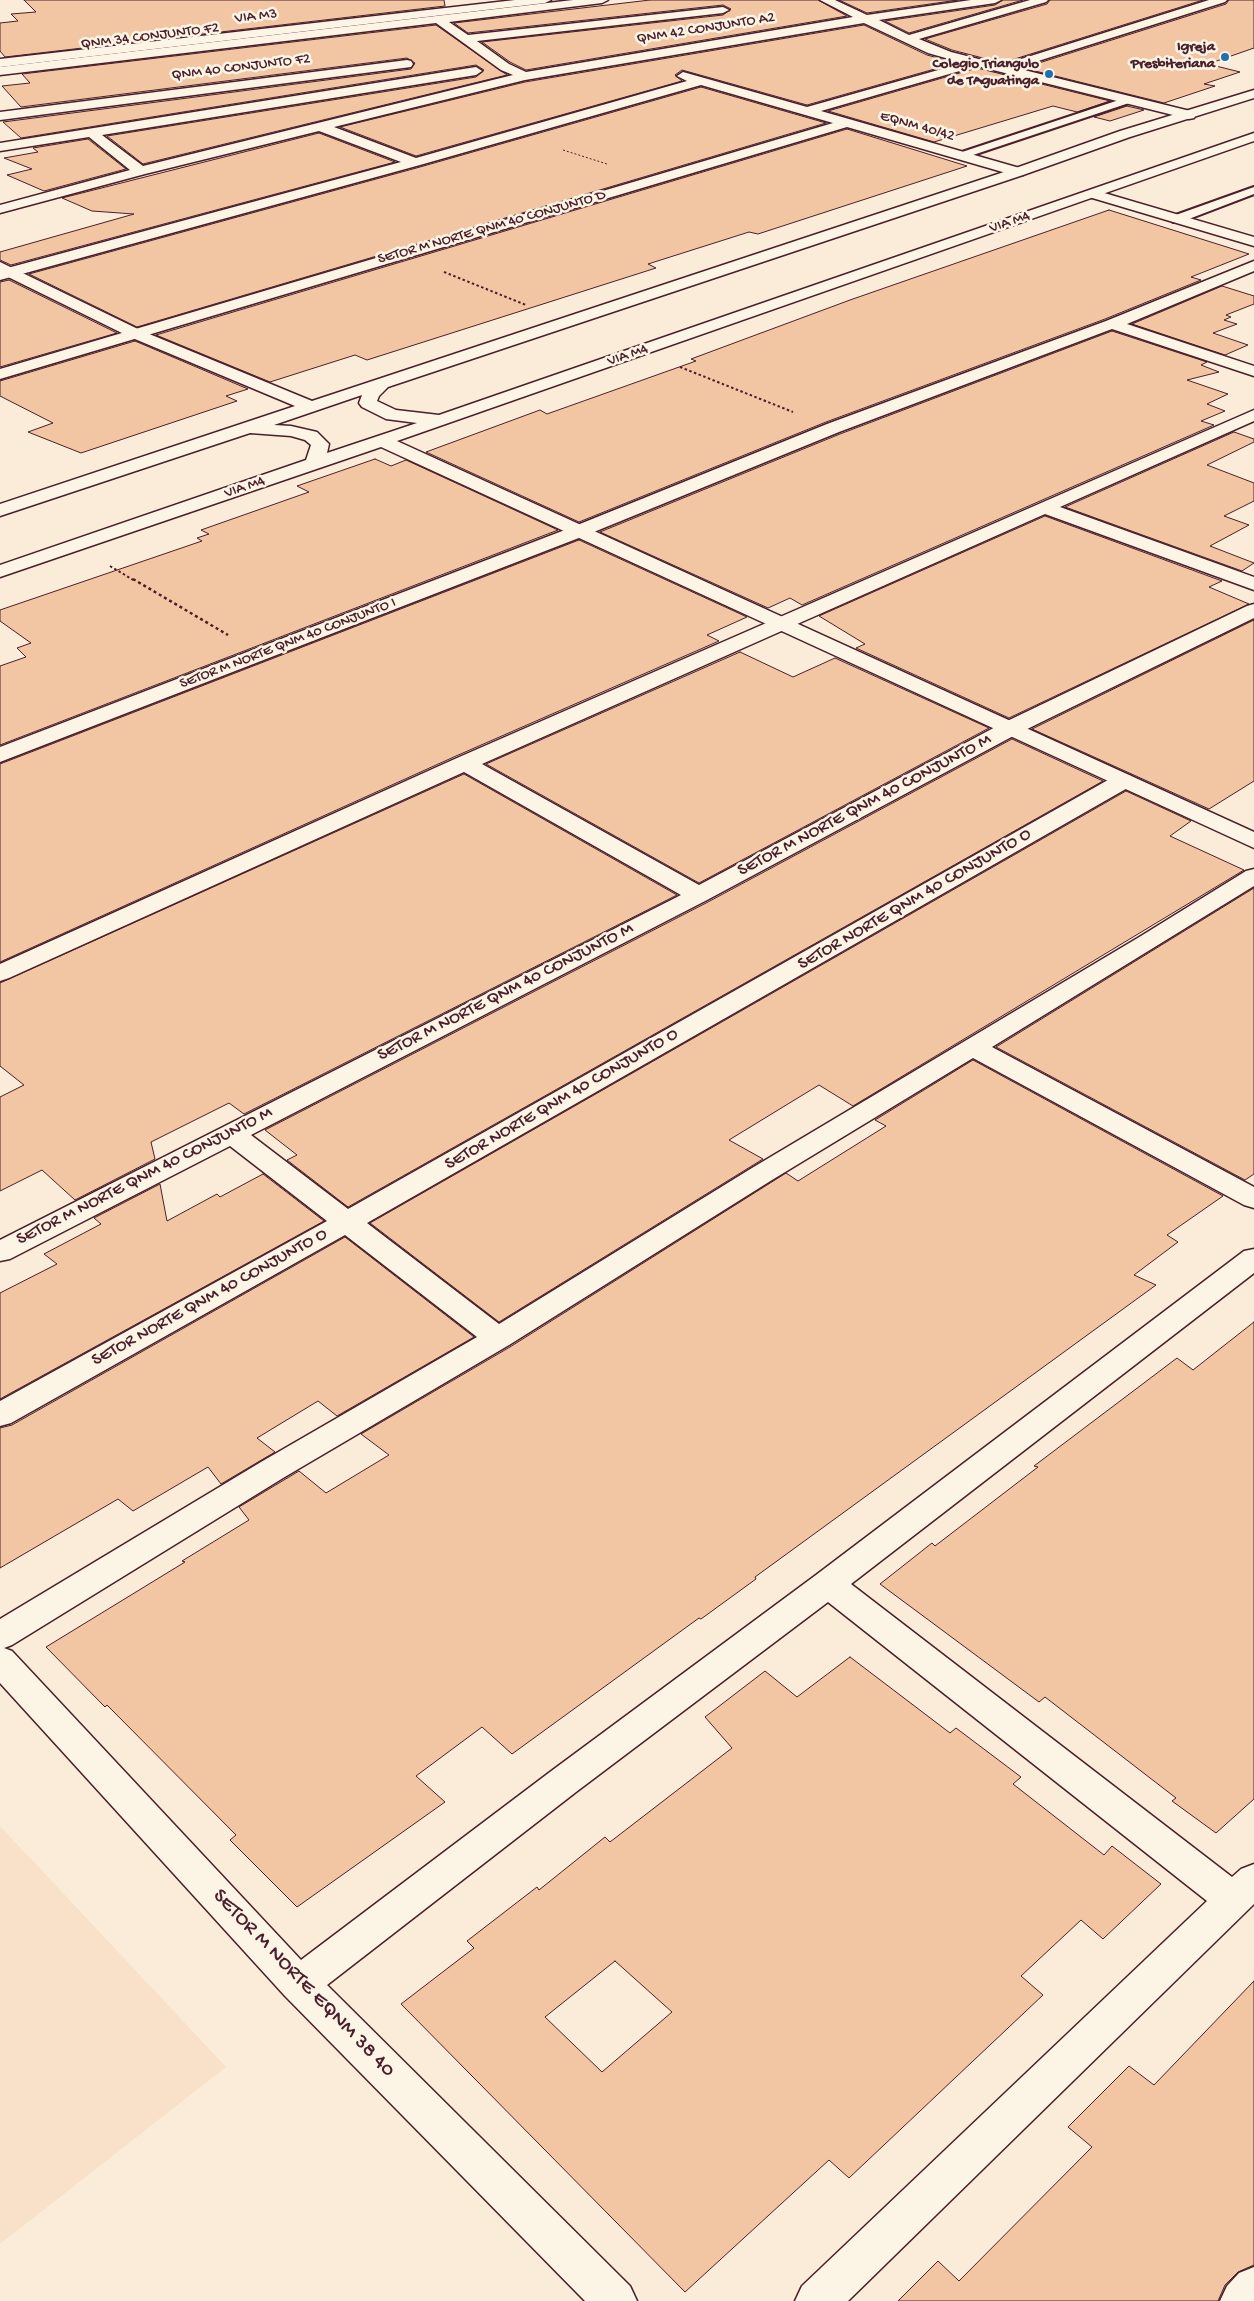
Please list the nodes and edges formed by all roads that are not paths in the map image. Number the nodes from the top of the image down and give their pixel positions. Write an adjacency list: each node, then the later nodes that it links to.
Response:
1 (448, 0): 9 (street)
2 (545, 0): 9 (street, VIA M3)
3 (602, 0): 10 (street, QNM 34 CONJUNTO F2)
4 (826, 0): 11 (street)
5 (995, 0): 11 (street, QNM 42 CONJUNTO A2)
6 (1042, 0): 13 (street)
7 (1222, 0): 26 (street)
8 (723, 10): 12 (street)
9 (396, 17): 20 (street, VIA M3)
10 (438, 19): 12 (street); 14 (street, QNM 34 CONJUNTO F2)
11 (864, 19): 13 (street); 19 (street, QNM 42 CONJUNTO A2)
12 (466, 39): 17 (street)
13 (908, 39): 22 (street)
14 (242, 42): 16 (street); 27 (street, QNM 34 CONJUNTO F2)
15 (66, 43): 20 (street)
16 (257, 54)
17 (486, 54): 18 (street); 24 (street)
18 (466, 56)
19 (626, 59): 25 (street); 29 (street, QNM 42 CONJUNTO A2)
20 (0, 61)
21 (416, 62): 30 (street, QNM 40 CONJUNTO F2)
22 (975, 63): 26 (street); 36 (street, EQNM 40/42)
23 (272, 66): 30 (street)
24 (505, 67): 29 (street); 33 (street)
25 (654, 67)
26 (1002, 70): 34 (street)
27 (0, 71)
28 (673, 73): 31 (street, EQNM 40/42)
29 (525, 76): 40 (street, QNM 42 CONJUNTO A2)
30 (287, 78): 33 (street); 35 (street, QNM 40 CONJUNTO F2)
31 (701, 81): 36 (street, EQNM 40/42); 46 (street)
32 (1254, 94): 37 (street)
33 (316, 96): 41 (street)
34 (1128, 100): 37 (street); 45 (lane)
35 (96, 104): 38 (street, QNM 40 CONJUNTO F2); 41 (street)
36 (808, 111): 39 (street, EQNM 40/42)
37 (1189, 115): 48 (street)
38 (0, 116)
39 (847, 123): 45 (street, EQNM 40/42); 57 (street, SETOR M NORTE QNM 40 CONJUNTO D)
40 (318, 126): 46 (street); 47 (street, QNM 42 CONJUNTO A2)
41 (120, 128): 42 (street)
42 (92, 133): 44 (street); 47 (street)
43 (1254, 137): 50 (street, VIA M4)
44 (0, 147)
45 (960, 156): 48 (street, EQNM 40/42)
46 (415, 162): 55 (street)
47 (140, 171): 51 (street, QNM 42 CONJUNTO A2)
48 (1018, 172): 60 (street)
49 (1254, 190): 52 (lane)
50 (1094, 194): 52 (street); 62 (street, VIA M4)
51 (0, 208)
52 (1177, 220): 53 (street)
53 (1254, 242)
54 (1254, 266): 56 (street, SETOR M NORTE QNM 40 CONJUNTO I)
55 (3, 272): 57 (street)
56 (1112, 324): 58 (street); 69 (street, SETOR M NORTE QNM 40 CONJUNTO I)
57 (136, 334): 59 (street, SETOR M NORTE QNM 40 CONJUNTO D); 61 (street)
58 (1254, 371)
59 (0, 374)
60 (383, 382): 61 (street); 62 (street)
61 (309, 406): 64 (street)
62 (456, 415): 65 (street, VIA M4)
63 (1254, 415): 67 (street)
64 (240, 429): 66 (street); 68 (street)
65 (381, 440): 66 (street, VIA M4); 69 (street)
66 (314, 463): 70 (street, VIA M4)
67 (1046, 508): 71 (street); 73 (street)
68 (0, 510)
69 (577, 532): 73 (street); 75 (street, SETOR M NORTE QNM 40 CONJUNTO I)
70 (0, 571)
71 (1254, 584)
72 (1254, 610): 74 (street, SETOR M NORTE QNM 40 CONJUNTO M)
73 (783, 624): 74 (street); 76 (street)
74 (1009, 729): 77 (street); 80 (street, SETOR M NORTE QNM 40 CONJUNTO M)
75 (0, 755)
76 (465, 763): 80 (street); 81 (street)
77 (1123, 781): 78 (street); 85 (street, SETOR NORTE QNM 40 CONJUNTO O)
78 (1254, 841)
79 (1254, 876): 82 (street)
80 (699, 895): 83 (street, SETOR M NORTE QNM 40 CONJUNTO M)
81 (2, 970)
82 (972, 1048): 84 (street); 88 (street)
83 (231, 1133): 85 (street); 86 (street, SETOR M NORTE QNM 40 CONJUNTO M)
84 (1254, 1199)
85 (347, 1222): 88 (street); 89 (street, SETOR NORTE QNM 40 CONJUNTO O)
86 (0, 1252)
87 (1254, 1258): 90 (street)
88 (498, 1338): 91 (street)
89 (0, 1415)
90 (828, 1584): 93 (street); 94 (street)
91 (0, 1636)
92 (0, 1660): 94 (street, SETOR M NORTE EQNM 38 40)
93 (1243, 1890): 97 (street)
94 (299, 1984): 96 (street, SETOR M NORTE EQNM 38 40)
95 (1254, 2288): 98 (street)
96 (615, 2301)
97 (817, 2301)
98 (1242, 2301)

